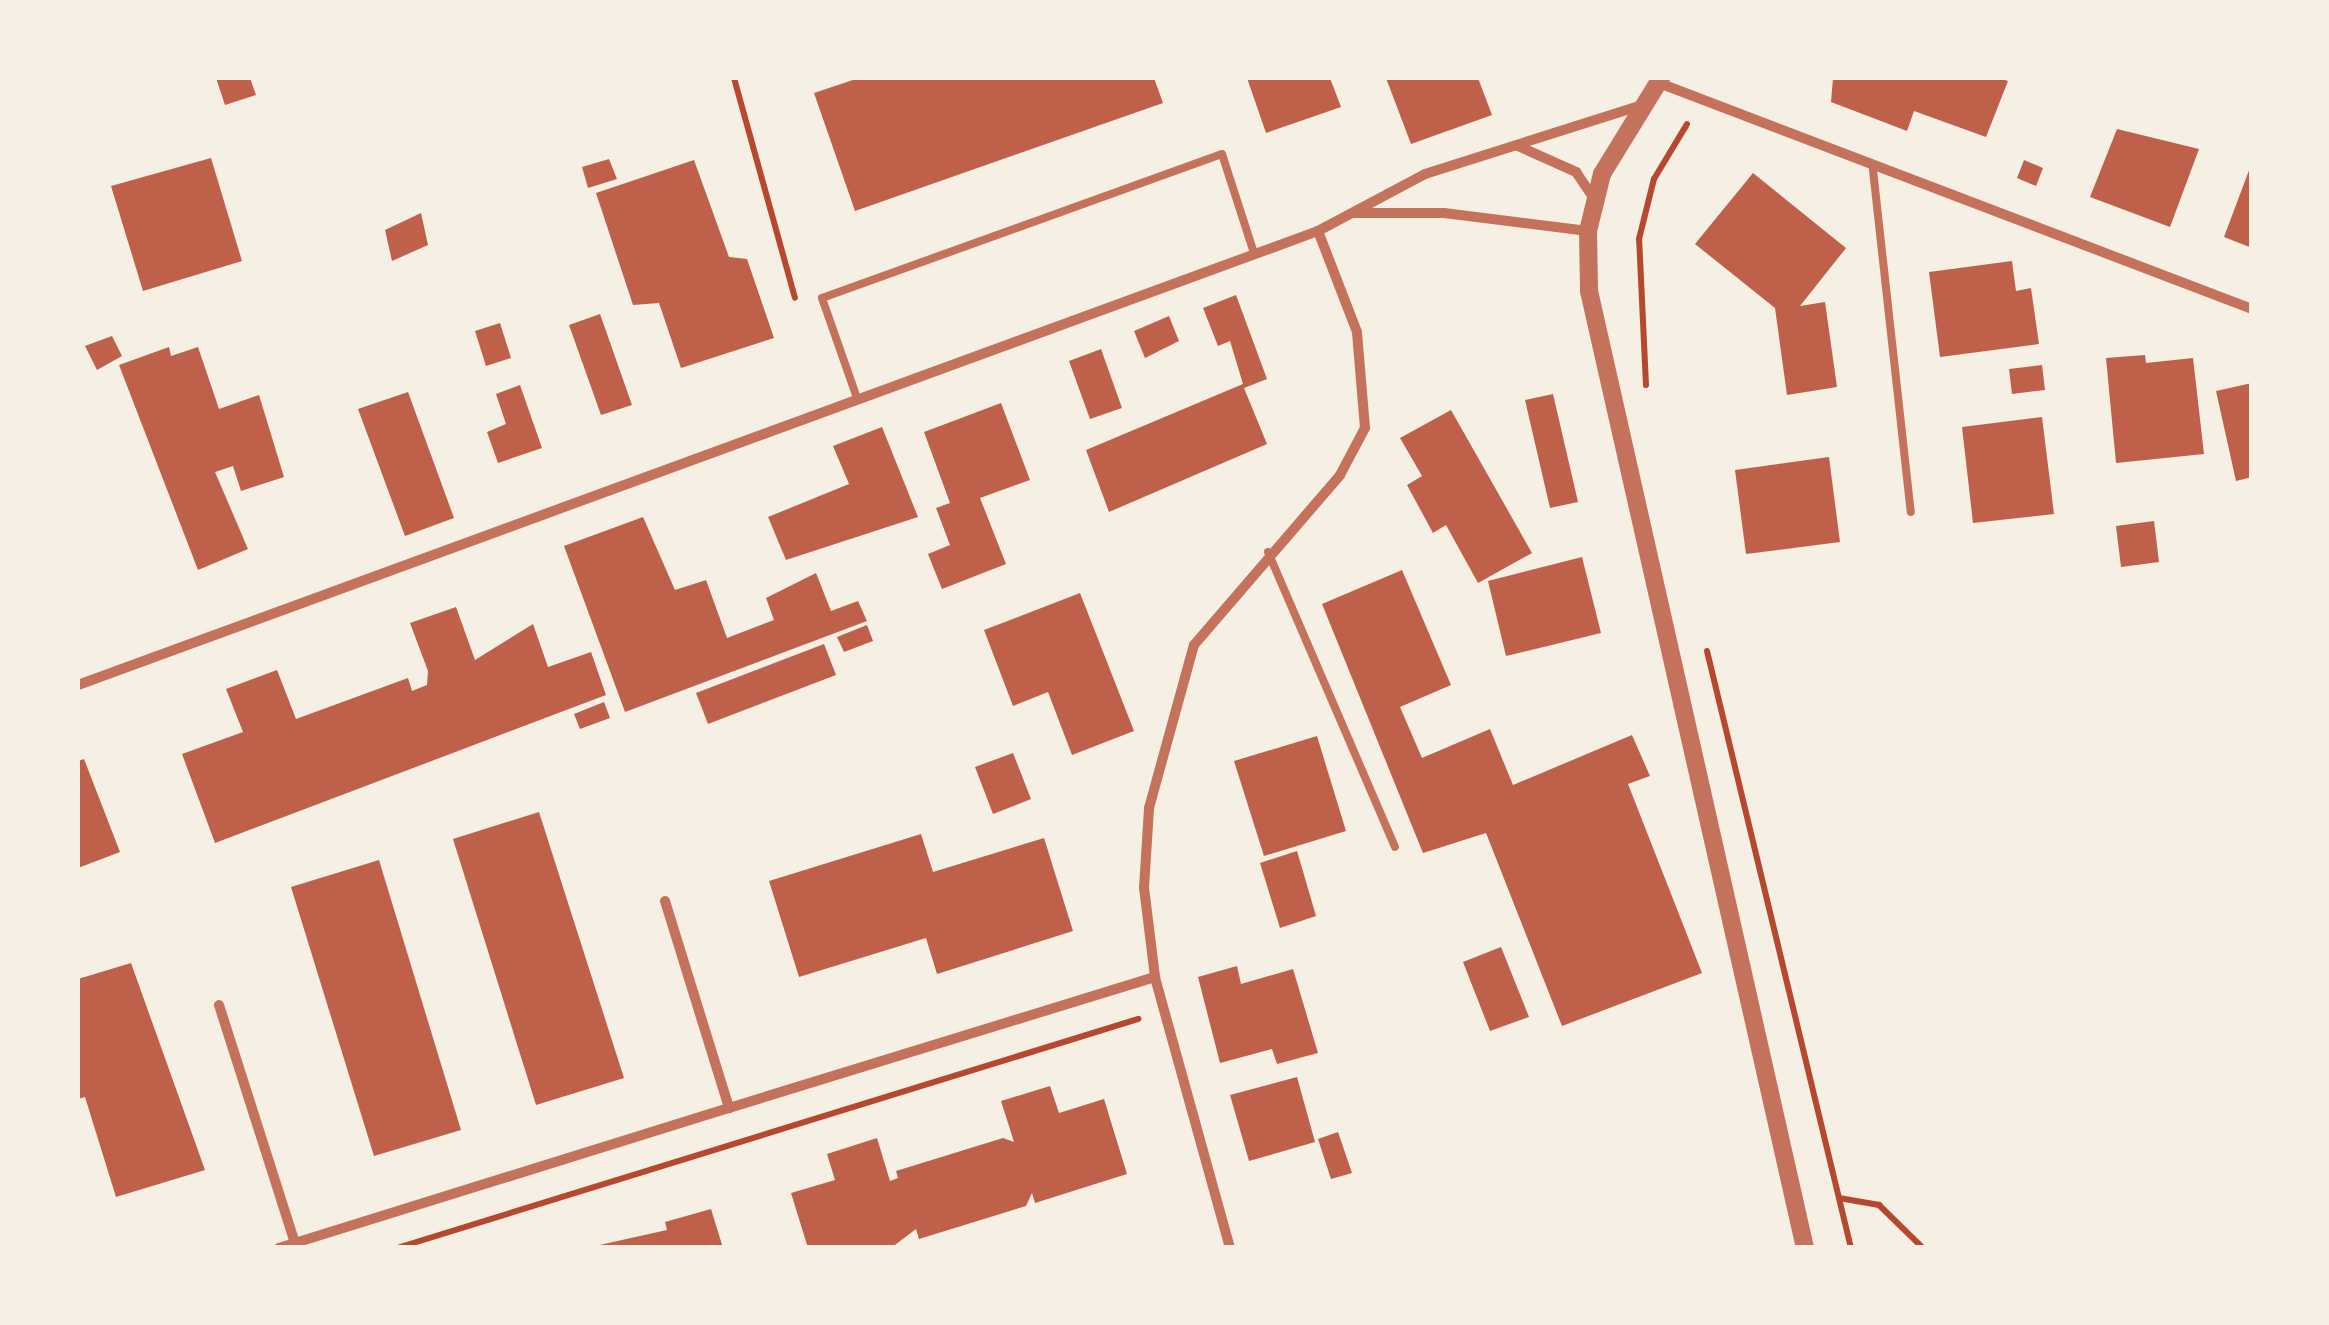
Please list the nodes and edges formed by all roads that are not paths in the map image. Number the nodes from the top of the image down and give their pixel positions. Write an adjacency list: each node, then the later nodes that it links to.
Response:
1 (1660, 80): 2 (street); 4 (street)
2 (1644, 105): 3 (street); 5 (street)
3 (1518, 146): 5 (street); 6 (street)
4 (1873, 170): 10 (street); 12 (lane)
5 (1594, 199): 8 (street)
6 (1354, 213): 7 (street); 8 (street)
7 (1318, 230): 9 (street); 13 (street)
8 (1588, 231): 23 (street)
9 (1254, 252): 11 (street); 11 (lane)
10 (2252, 309)
11 (857, 398): 14 (street)
12 (1911, 512)
13 (1268, 552): 15 (lane); 17 (street)
14 (78, 685)
15 (1395, 847)
16 (665, 900): 19 (street)
17 (1155, 976): 19 (street); 22 (street)
18 (218, 1005): 20 (street)
19 (728, 1108): 20 (street)
20 (295, 1242): 21 (street)
21 (278, 1248)
22 (1230, 1248)
23 (1805, 1248)

